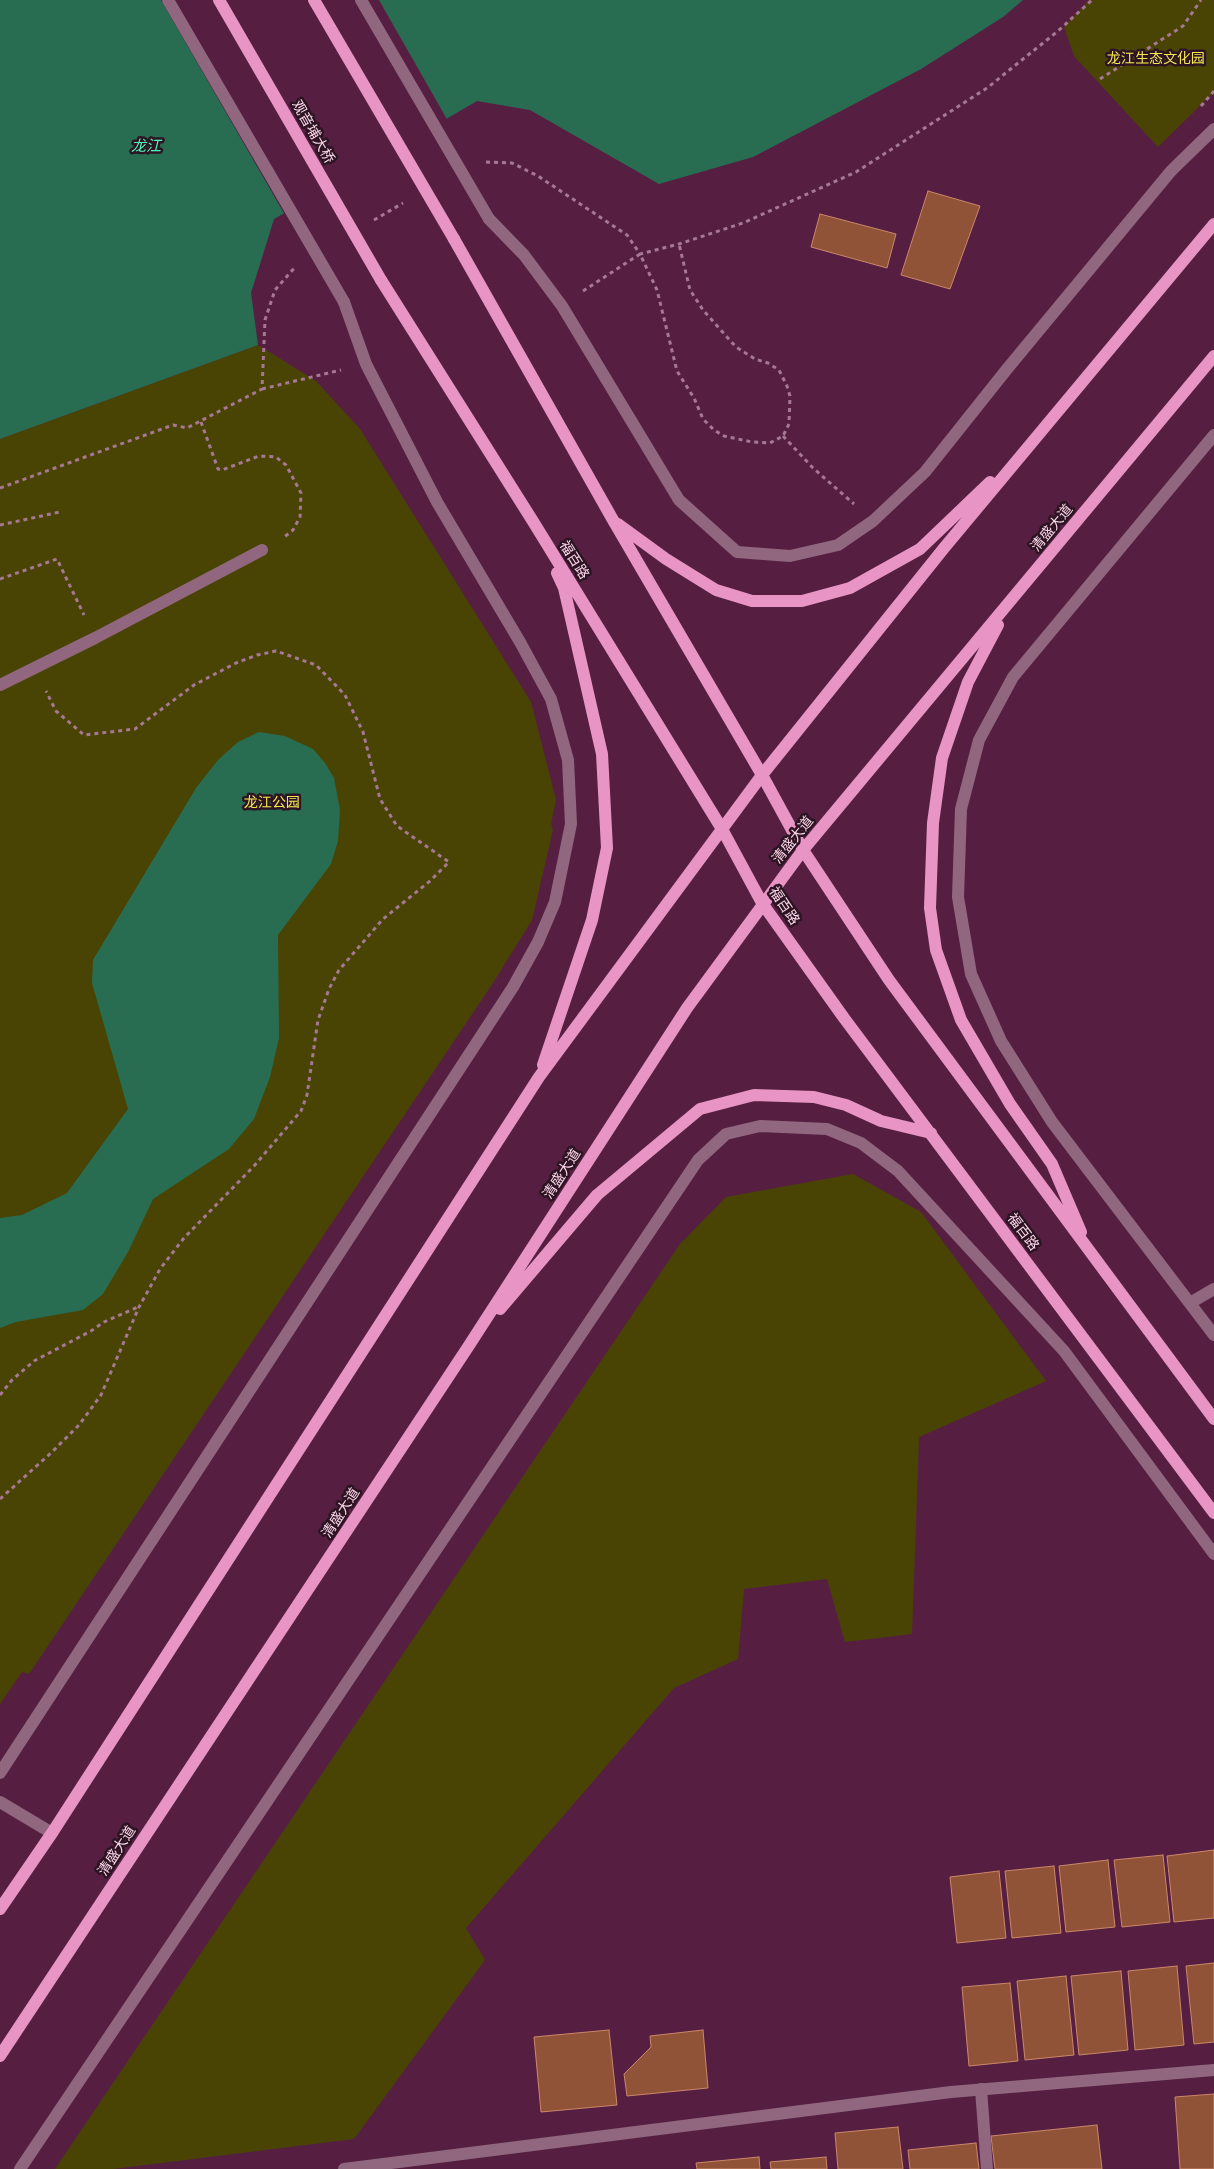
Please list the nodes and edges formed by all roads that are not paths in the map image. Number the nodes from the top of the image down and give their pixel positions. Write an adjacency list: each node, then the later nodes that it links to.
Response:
1 (168, 0): 30 (street, bridge)
2 (219, 0): 7 (main road, 观音埔大桥, bridge)
3 (314, 0): 11 (main road, bridge)
4 (362, 0): 5 (street, bridge)
5 (1214, 129)
6 (1214, 224): 10 (main road)
7 (382, 280): 12 (main road, 福百路)
8 (1214, 356): 14 (main road, 清盛大道)
9 (1214, 435): 24 (street)
10 (1031, 442): 11 (main road); 16 (main road)
11 (613, 520): 16 (main road)
12 (534, 523): 17 (main road, 福百路); 20 (main road)
13 (262, 550): 15 (street)
14 (1012, 600): 18 (main road, 清盛大道); 22 (main road)
15 (0, 685)
16 (762, 775): 17 (main road); 18 (main road)
17 (722, 829): 19 (main road, 福百路); 20 (main road)
18 (803, 850): 19 (main road, 清盛大道); 22 (main road)
19 (762, 903): 21 (main road, 福百路); 26 (main road, 清盛大道)
20 (539, 1077): 32 (main road)
21 (932, 1134): 26 (main road); 28 (main road, 福百路)
22 (1089, 1251): 27 (main road)
23 (1214, 1288): 24 (street)
24 (1190, 1302): 25 (street)
25 (1214, 1335)
26 (468, 1347): 34 (main road, 清盛大道)
27 (1214, 1419)
28 (1214, 1513)
29 (1214, 1554): 37 (street)
30 (0, 1773)
31 (0, 1802): 32 (street)
32 (52, 1833): 33 (main road)
33 (0, 1909)
34 (0, 2056)
35 (1214, 2070): 36 (street)
36 (981, 2089): 38 (street); 39 (street)
37 (20, 2169)
38 (344, 2169)
39 (987, 2169)

